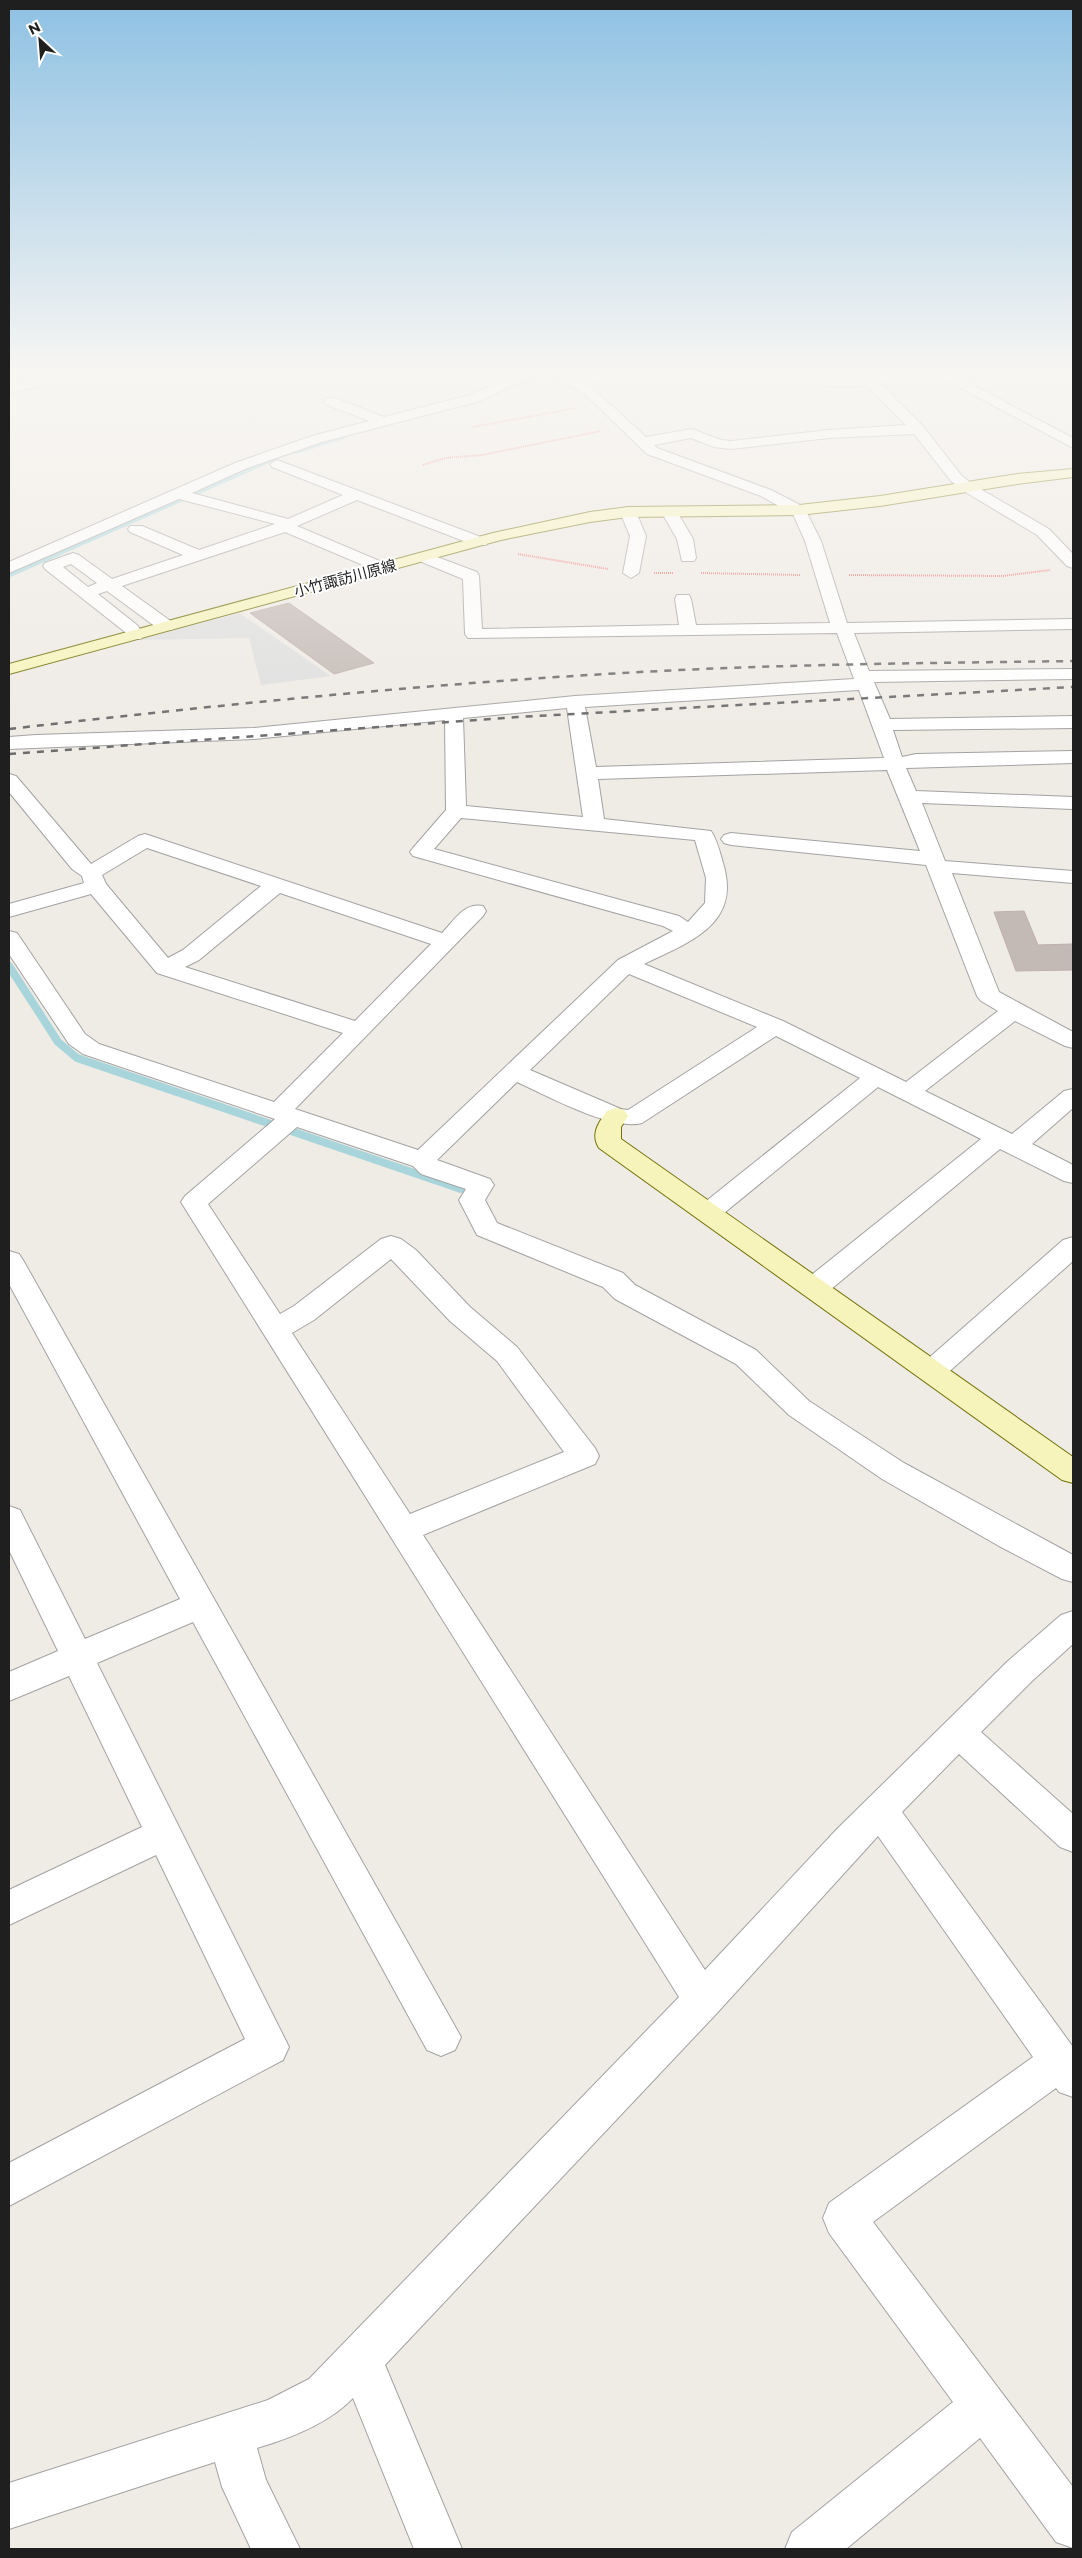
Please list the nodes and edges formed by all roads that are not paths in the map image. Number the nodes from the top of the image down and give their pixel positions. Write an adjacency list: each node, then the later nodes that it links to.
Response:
1 (182, 492): 6 (street)
2 (354, 492): 7 (street)
3 (764, 492): 8 (street)
4 (934, 492): 8 (main road, 小竹諏訪川原線)
5 (976, 492): 17 (street)
6 (178, 494): 11 (street); 18 (street)
7 (358, 494): 11 (street); 13 (street)
8 (797, 510): 10 (main road, 小竹諏訪川原線); 26 (street)
9 (628, 512): 10 (main road, 小竹諏訪川原線); 13 (main road, 小竹諏訪川原線); 20 (street)
10 (670, 513): 16 (street)
11 (288, 524): 14 (street); 19 (street)
12 (136, 529): 14 (street)
13 (473, 544): 15 (main road, 小竹諏訪川原線)
14 (199, 556): 21 (street)
15 (423, 557): 19 (main road, 小竹諏訪川原線); 27 (street)
16 (688, 558)
17 (1073, 563)
18 (9, 568)
19 (383, 568): 25 (main road, 小竹諏訪川原線)
20 (631, 573)
21 (112, 586): 22 (street); 22 (street); 25 (street)
22 (85, 593): 28 (street)
23 (683, 599): 27 (street)
24 (1073, 624): 26 (street)
25 (166, 626): 28 (main road, 小竹諏訪川原線)
26 (842, 628): 27 (street); 31 (street)
27 (688, 630)
28 (135, 635): 29 (main road, 小竹諏訪川原線)
29 (9, 669)
30 (1073, 674): 31 (street)
31 (864, 681): 32 (street); 35 (street)
32 (575, 702): 33 (street); 39 (street)
33 (454, 713): 36 (street); 43 (street)
34 (1073, 722): 35 (street)
35 (882, 725): 38 (street)
36 (9, 743)
37 (1073, 757): 38 (street)
38 (896, 764): 39 (street); 41 (street)
39 (587, 773): 44 (street)
40 (9, 780): 48 (street)
41 (910, 798): 42 (street); 46 (street)
42 (1073, 803)
43 (456, 810): 44 (street); 52 (street)
44 (594, 824): 52 (street)
45 (732, 839): 46 (street)
46 (936, 863): 47 (street); 57 (street)
47 (1073, 877)
48 (94, 879): 49 (street); 50 (street); 56 (street)
49 (277, 884): 54 (street); 56 (street)
50 (9, 911)
51 (475, 911): 54 (street)
52 (689, 931): 55 (street)
53 (9, 938): 66 (street)
54 (446, 942): 59 (street)
55 (626, 965): 58 (street); 61 (street)
56 (165, 968): 59 (street)
57 (1013, 1011): 60 (street); 63 (street)
58 (775, 1026): 62 (street); 65 (street)
59 (359, 1030): 66 (street)
60 (1073, 1041)
61 (514, 1072): 65 (street); 68 (street)
62 (876, 1077): 63 (street); 70 (street)
63 (907, 1093): 67 (street)
64 (1073, 1096): 67 (street)
65 (616, 1116): 70 (main road)
66 (283, 1121): 68 (street); 74 (street)
67 (1006, 1142): 69 (street); 73 (street)
68 (422, 1160): 79 (street)
69 (1073, 1175)
70 (709, 1212): 73 (main road)
71 (1073, 1246): 75 (street)
72 (9, 1260): 80 (street)
73 (814, 1288): 75 (main road)
74 (277, 1329): 78 (street); 78 (street)
75 (932, 1371): 76 (main road)
76 (1073, 1472)
77 (9, 1518): 82 (street)
78 (403, 1530): 89 (street)
79 (1073, 1570)
80 (201, 1604): 82 (street); 90 (street)
81 (1073, 1624): 84 (street)
82 (76, 1658): 83 (street); 86 (street)
83 (9, 1687)
84 (958, 1732): 85 (street); 87 (street)
85 (881, 1811): 89 (street); 91 (street)
86 (163, 1834): 88 (street); 92 (street)
87 (1073, 1836)
88 (9, 1908)
89 (703, 2000): 93 (street)
90 (441, 2037)
91 (1067, 2070): 94 (street)
92 (9, 2185)
93 (360, 2358): 95 (street); 99 (street)
94 (985, 2405): 97 (street); 100 (street)
95 (231, 2435): 96 (street); 98 (street)
96 (9, 2506)
97 (1073, 2525)
98 (276, 2549)
99 (438, 2549)
100 (809, 2549)

